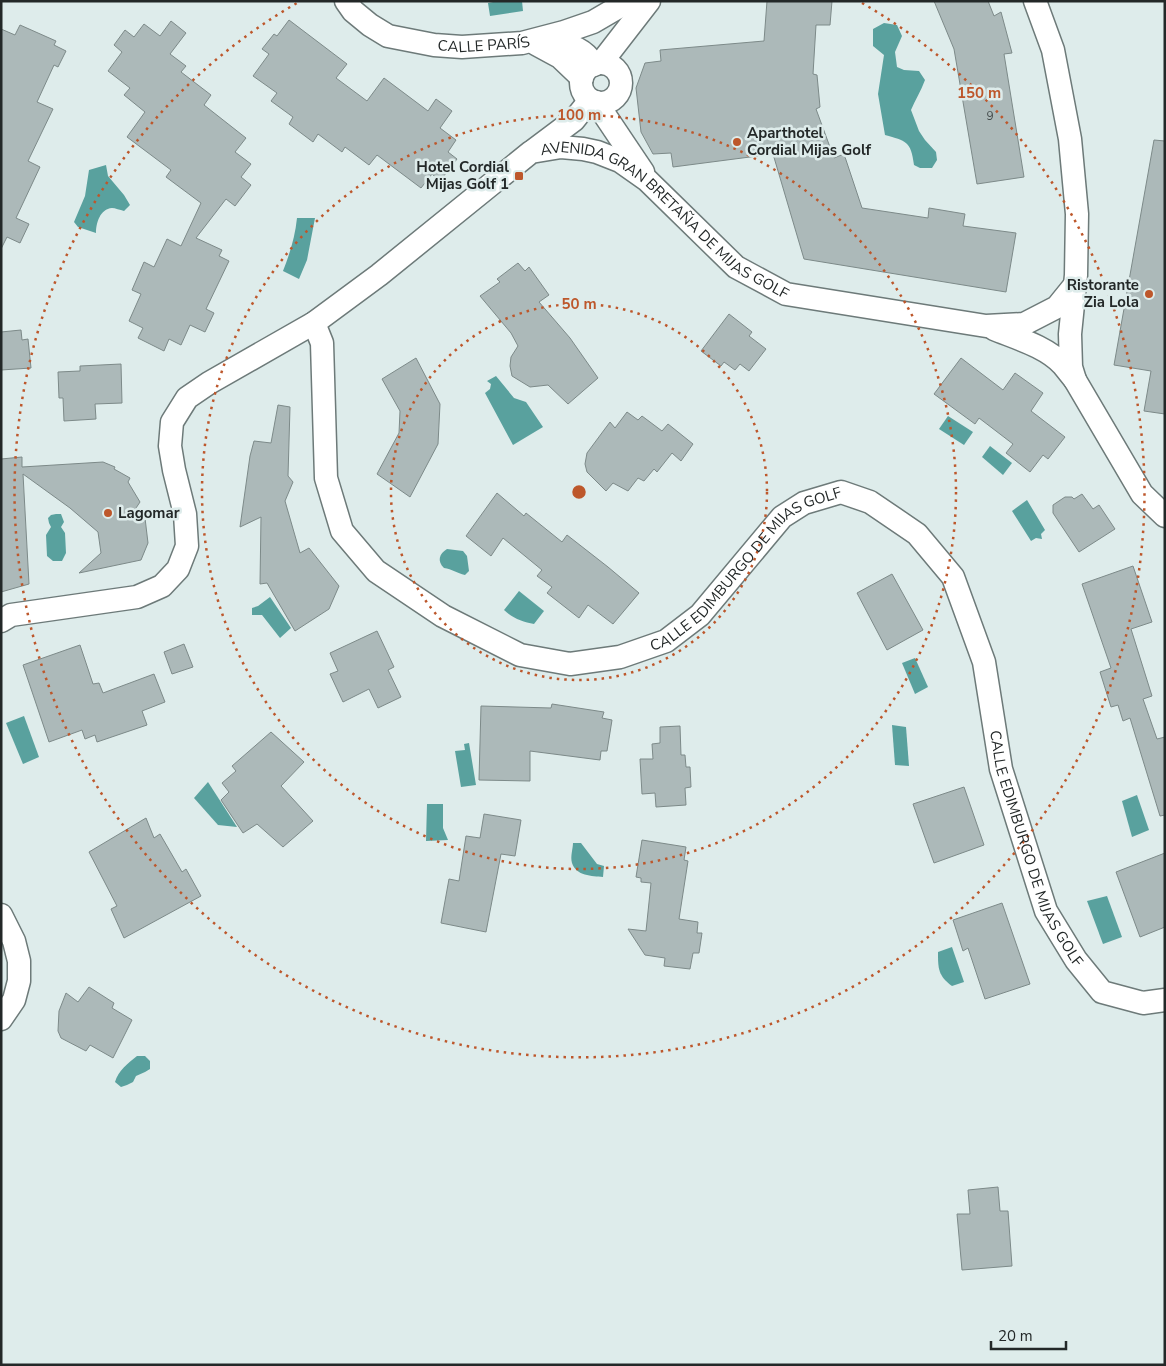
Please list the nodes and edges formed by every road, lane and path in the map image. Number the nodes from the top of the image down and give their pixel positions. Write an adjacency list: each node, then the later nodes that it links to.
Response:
1 (346, 1): 5 (street, CALLE PARÍS)
2 (629, 1): 5 (street, CALLE PARÍS)
3 (649, 1): 6 (street)
4 (1035, 1): 10 (street)
5 (529, 43): 6 (street)
6 (592, 69): 7 (street); 7 (street)
7 (593, 101): 8 (street); 9 (street)
8 (531, 152): 9 (street, AVENIDA GRAN BRETAÑA DE MIJAS GOLF); 11 (street, AVENIDA GRAN BRETAÑA DE MIJAS GOLF)
9 (647, 180): 12 (street, AVENIDA GRAN BRETAÑA DE MIJAS GOLF)
10 (1074, 286): 12 (street, AVENIDA GRAN BRETAÑA DE MIJAS GOLF); 13 (street)
11 (314, 323): 15 (street, AVENIDA GRAN BRETAÑA DE MIJAS GOLF); 17 (street, CALLE EDIMBURGO DE MIJAS GOLF)
12 (986, 326): 13 (street)
13 (1075, 380): 14 (street)
14 (1165, 516)
15 (1, 621)
16 (1, 915): 18 (street)
17 (1165, 1000)
18 (1, 1019)

